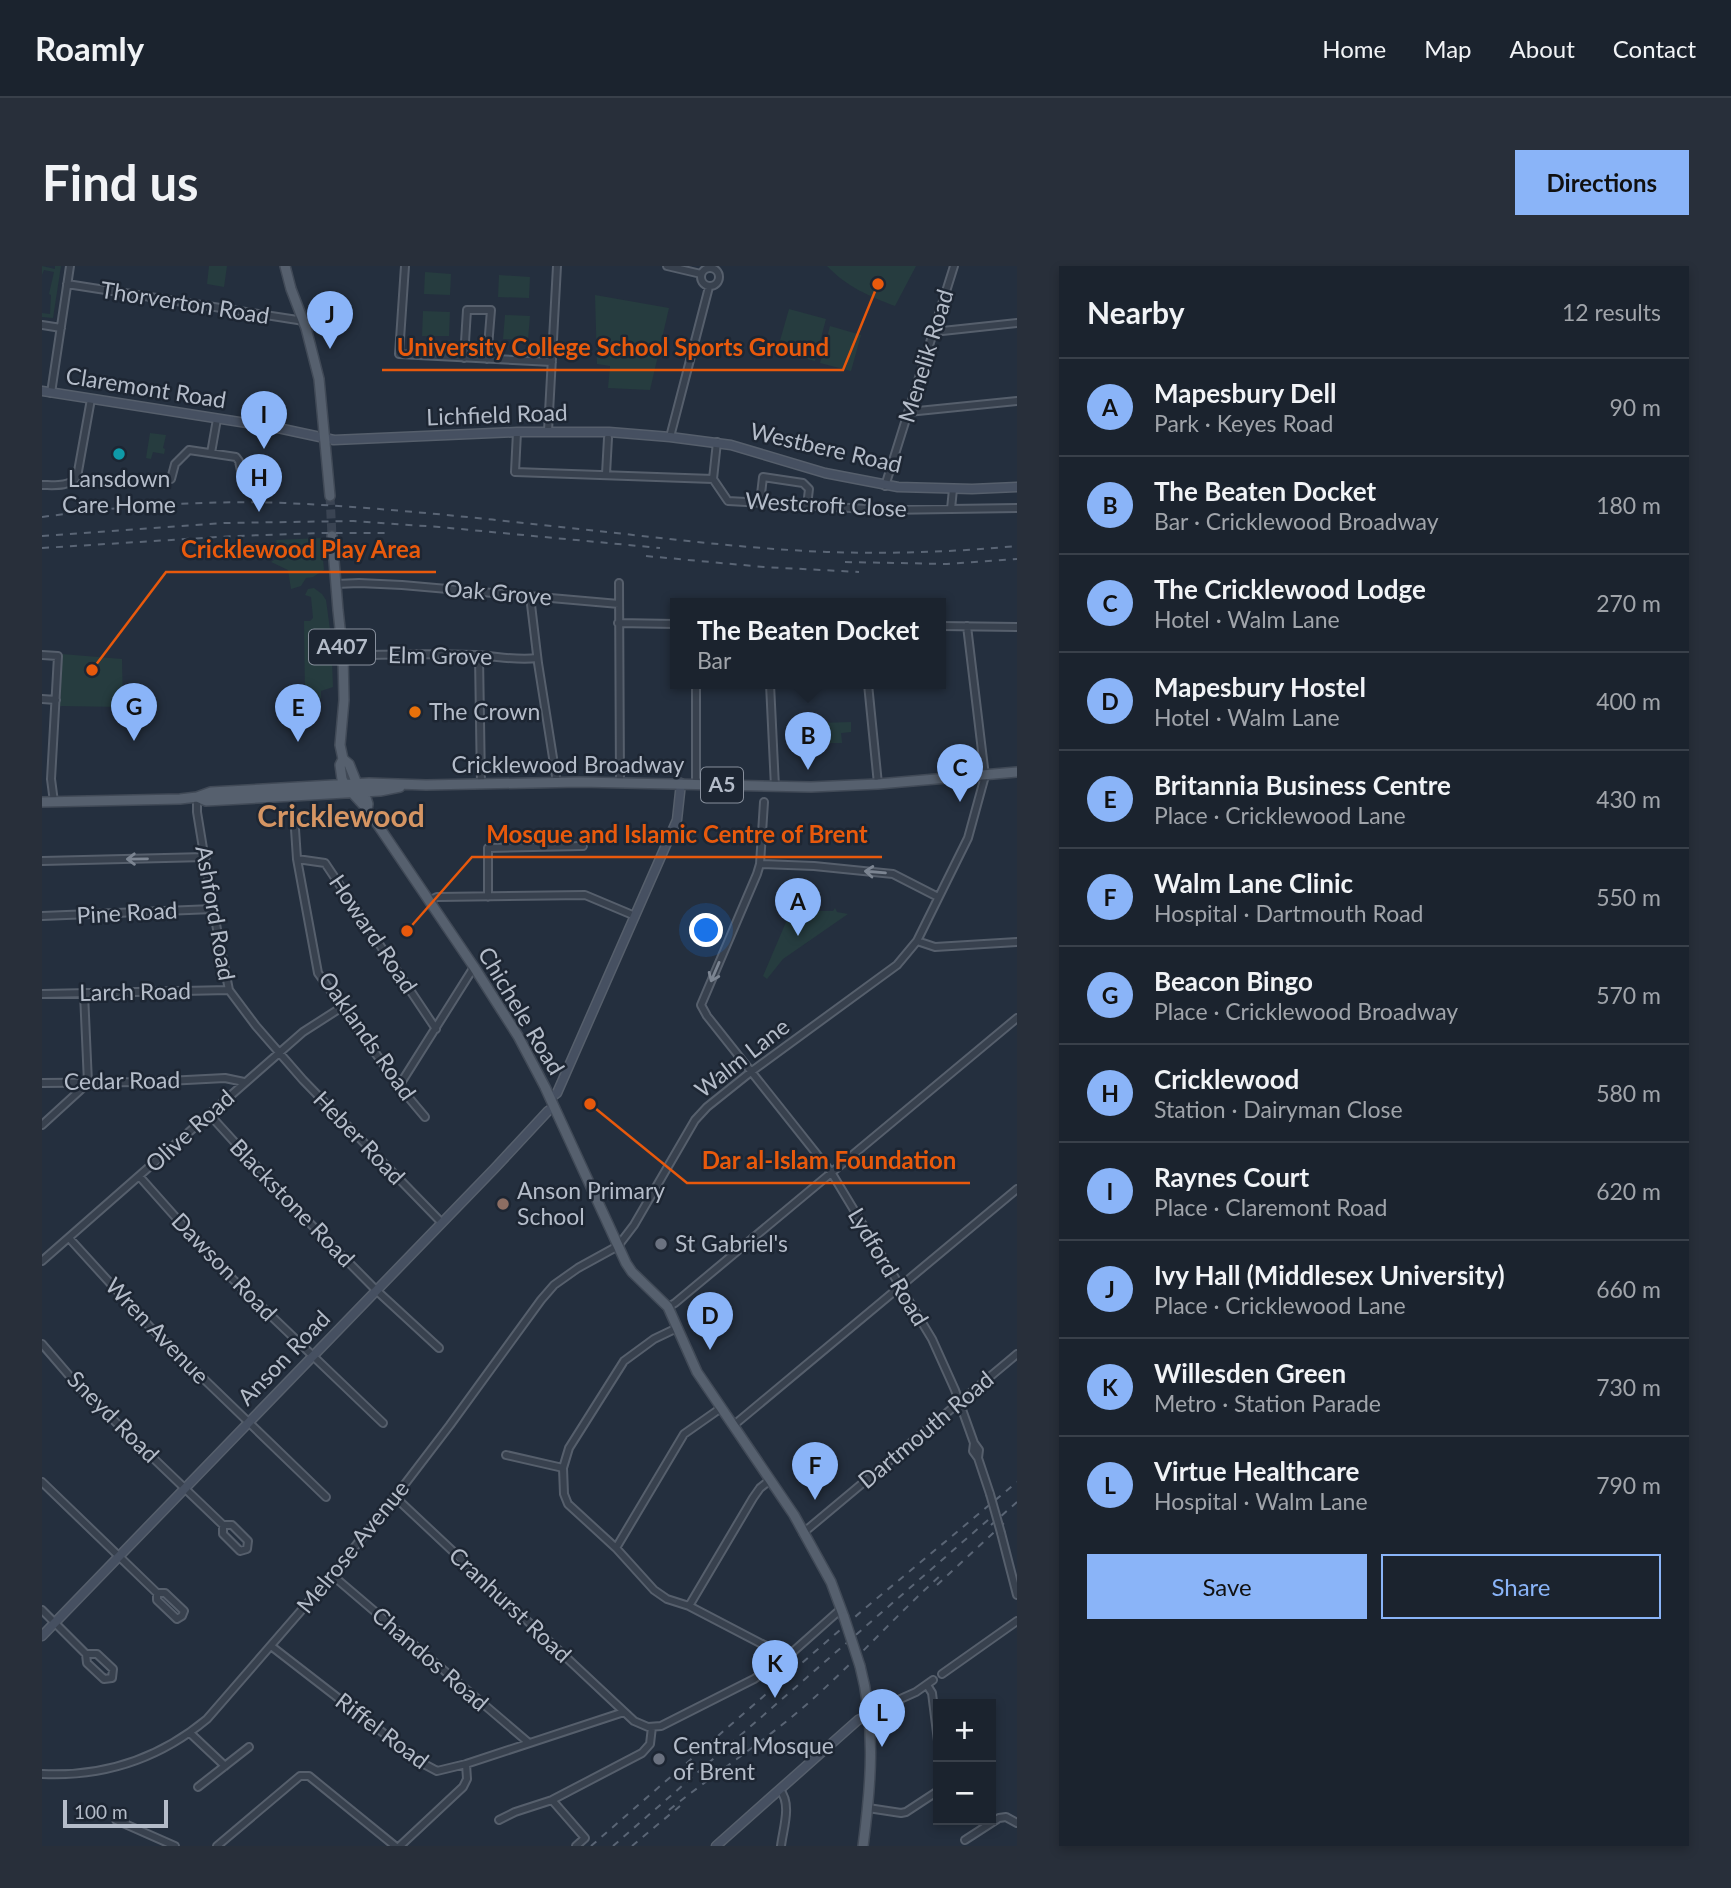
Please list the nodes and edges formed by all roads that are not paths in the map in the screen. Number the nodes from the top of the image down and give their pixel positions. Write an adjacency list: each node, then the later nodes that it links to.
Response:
1 (70, 266): 8 (street)
2 (285, 266): 10 (main road)
3 (405, 266): 15 (street)
4 (557, 266): 17 (street)
5 (667, 266): 7 (street)
6 (954, 266): 14 (street, Menelik Road)
7 (701, 274): 9 (street); 9 (street)
8 (67, 284): 10 (street, Thorverton Road); 13 (street)
9 (709, 287): 25 (street)
10 (304, 321): 27 (main road)
11 (1017, 323): 14 (street)
12 (42, 325): 13 (street)
13 (61, 328): 18 (street)
14 (933, 332): 21 (street, Menelik Road)
15 (464, 358): 16 (street); 16 (street)
16 (486, 359): 17 (street)
17 (552, 362): 23 (street)
18 (47, 392): 19 (street, Claremont Road)
19 (91, 399): 22 (street, Claremont Road); 34 (street)
20 (1017, 401): 21 (street)
21 (908, 412): 35 (street, Menelik Road)
22 (217, 419): 27 (street, Claremont Road); 29 (street)
23 (548, 431): 24 (street, Lichfield Road); 25 (street, Lichfield Road)
24 (517, 432): 27 (street, Lichfield Road); 30 (street, Westcroft Close)
25 (670, 437): 28 (street, Westbere Road)
26 (608, 438): 30 (street)
27 (325, 439): 38 (main road)
28 (717, 442): 32 (street, Westcroft Close); 35 (street, Westbere Road)
29 (211, 453): 31 (street); 33 (street)
30 (606, 474): 32 (street, Westcroft Close)
31 (267, 477)
32 (713, 479): 39 (street, Westcroft Close)
33 (172, 480)
34 (42, 485)
35 (885, 486): 37 (street, Westbere Road)
36 (1017, 487): 37 (street, Westbere Road)
37 (953, 489): 42 (street)
38 (330, 496)
39 (760, 503): 40 (street, Westcroft Close); 40 (street)
40 (807, 506): 42 (street, Westcroft Close)
41 (1017, 508): 42 (street, Westcroft Close)
42 (951, 509)
43 (332, 536): 45 (main road, A407)
44 (619, 583): 47 (street)
45 (336, 584): 46 (street, Oak Grove); 54 (main road, A407)
46 (530, 596): 47 (street, Oak Grove); 56 (street)
47 (619, 604): 48 (street)
48 (618, 623): 49 (street); 69 (street)
49 (670, 624)
50 (946, 626): 51 (street)
51 (967, 626): 52 (street); 66 (street)
52 (1017, 627)
53 (42, 655): 61 (street)
54 (343, 656): 55 (street, Elm Grove); 64 (main road, A407)
55 (479, 656): 56 (street, Elm Grove); 72 (street)
56 (537, 658): 70 (street)
57 (696, 689): 76 (street)
58 (770, 689): 77 (street)
59 (868, 689): 73 (street)
60 (42, 699): 61 (street)
61 (56, 700): 63 (street)
62 (42, 742): 63 (street)
63 (53, 742): 68 (street)
64 (343, 758): 74 (main road, A407); 78 (main road, A407)
65 (1017, 772): 66 (main road, Cricklewood Broadway / A5)
66 (985, 776): 73 (main road, Cricklewood Broadway / A5); 92 (street, Walm Lane)
67 (42, 779): 68 (street)
68 (51, 779): 81 (street)
69 (620, 782): 70 (main road, Cricklewood Broadway / A5); 71 (main road, Cricklewood Broadway / A5)
70 (557, 783): 72 (main road, Cricklewood Broadway / A5)
71 (681, 783): 76 (main road, Cricklewood Broadway / A5); 96 (street, Anson Road)
72 (481, 784): 75 (main road, Cricklewood Broadway / A5)
73 (878, 784): 77 (main road, Cricklewood Broadway / A5)
74 (345, 785): 78 (main road, A407); 80 (main road, Cricklewood Broadway / A5)
75 (413, 785): 78 (main road, Cricklewood Broadway / A5); 79 (main road, Cricklewood Broadway / A5)
76 (696, 785): 77 (main road, Cricklewood Broadway / A5)
77 (775, 787)
78 (355, 788): 79 (main road, Cricklewood Broadway / A5); 80 (main road, Cricklewood Broadway / A5); 84 (main road, Chichele Road / A407)
79 (364, 792): 84 (main road, Chichele Road / A407)
80 (197, 797): 81 (main road, Cricklewood Broadway / A5); 87 (street, Ashford Road)
81 (54, 802): 83 (main road, Cricklewood Broadway / A5)
82 (764, 802): 90 (street)
83 (42, 803)
84 (367, 809): 93 (main road, Chichele Road / A407)
85 (295, 829): 88 (street, Oaklands Road)
86 (583, 846): 91 (street)
87 (206, 857): 89 (street, one-way to 89); 94 (street, Ashford Road)
88 (297, 859): 103 (street, Oaklands Road); 105 (street, Howard Road)
89 (42, 861)
90 (760, 864): 92 (street, one-way to 90); 107 (street, Lydford Road, one-way to 107)
91 (488, 897): 93 (street); 96 (street)
92 (938, 897): 97 (street, Walm Lane)
93 (429, 901): 99 (main road, Chichele Road / A407)
94 (213, 909): 95 (street, Pine Road); 100 (street, Ashford Road)
95 (42, 916)
96 (635, 916): 112 (street, Anson Road)
97 (917, 941): 98 (street); 107 (street, Walm Lane)
98 (1017, 942)
99 (474, 967): 105 (street); 112 (main road, Chichele Road / A407)
100 (229, 990): 101 (street, Larch Road); 106 (street, Ashford Road)
101 (84, 993): 102 (street, Larch Road); 110 (street)
102 (42, 994)
103 (342, 1007): 106 (street, Olive Road); 111 (street, Oaklands Road)
104 (1017, 1018): 116 (street)
105 (436, 1029): 111 (street)
106 (279, 1052): 108 (street, Olive Road); 119 (street, Heber Road)
107 (752, 1071): 116 (street, Lydford Road); 121 (street, Walm Lane)
108 (244, 1082): 110 (street, Cedar Road); 113 (street, Olive Road)
109 (42, 1083): 110 (street, Cedar Road)
110 (88, 1083): 115 (street)
111 (399, 1086): 114 (street, Oaklands Road)
112 (552, 1102): 119 (street, Anson Road); 121 (main road, Chichele Road / A407)
113 (209, 1114): 117 (street, Olive Road); 124 (street, Blackstone Road)
114 (425, 1117)
115 (42, 1125)
116 (831, 1172): 123 (street, Lydford Road); 125 (street)
117 (139, 1176): 120 (street, Olive Road); 130 (street, Dawson Road)
118 (1017, 1189): 123 (street)
119 (441, 1222): 124 (street, Anson Road)
120 (69, 1238): 122 (street, Olive Road); 133 (street, Wren Avenue)
121 (618, 1246): 125 (main road, A407); 142 (street, Melrose Avenue)
122 (42, 1261)
123 (901, 1286): 131 (street, Lydford Road); 135 (street)
124 (376, 1290): 128 (street, Blackstone Road); 130 (street, Anson Road)
125 (668, 1307): 126 (main road, A407)
126 (677, 1328): 132 (main road, A407); 137 (street)
127 (42, 1344): 140 (street, Sneyd Road)
128 (439, 1349)
129 (1017, 1354): 131 (street, Dartmouth Road)
130 (312, 1356): 133 (street, Anson Road); 134 (street, Dawson Road)
131 (959, 1403): 144 (street, Dartmouth Road); 149 (street, Lydford Road, bridge)
132 (721, 1408): 135 (main road, A407); 145 (street)
133 (249, 1423): 140 (street, Anson Road); 141 (street, Wren Avenue)
134 (383, 1423)
135 (734, 1425): 138 (main road, A407)
136 (506, 1455): 137 (street)
137 (563, 1468): 145 (street)
138 (770, 1480): 144 (main road, A407); 150 (street)
139 (42, 1482): 146 (street)
140 (185, 1489): 143 (street, Sneyd Road); 146 (street, Anson Road)
141 (326, 1497)
142 (395, 1497): 147 (street, Melrose Avenue); 163 (street, Cranhurst Road)
143 (223, 1525): 143 (street)
144 (803, 1534): 152 (main road, A407)
145 (616, 1548): 150 (street)
146 (120, 1556): 148 (street); 154 (street, Anson Road)
147 (332, 1575): 156 (street, Melrose Avenue); 167 (street, Chandos Road)
148 (158, 1593): 148 (street)
149 (1017, 1595)
150 (689, 1606): 158 (street)
151 (42, 1611): 154 (street)
152 (842, 1613): 158 (street); 164 (main road, A407, bridge)
153 (1017, 1621): 159 (street)
154 (55, 1623): 155 (street, Anson Road); 157 (street)
155 (42, 1636)
156 (271, 1646): 166 (street, Melrose Avenue); 169 (street, Riffel Road)
157 (86, 1654): 157 (street)
158 (787, 1657): 165 (street)
159 (942, 1674)
160 (933, 1680): 161 (street)
161 (927, 1685): 162 (street); 164 (street)
162 (933, 1701)
163 (624, 1712): 165 (street, Cranhurst Road); 167 (street, Riffel Road)
164 (869, 1714): 173 (street); 176 (main road, A407)
165 (652, 1727): 175 (street)
166 (190, 1733): 170 (street); 171 (street, Melrose Avenue)
167 (529, 1743): 169 (street, Riffel Road)
168 (249, 1747): 170 (street)
169 (466, 1764): 183 (street)
170 (225, 1766): 172 (street)
171 (42, 1774)
172 (198, 1787)
173 (779, 1790): 185 (street); 186 (street)
174 (933, 1794): 176 (street)
175 (552, 1800): 178 (street); 184 (street)
176 (868, 1808): 187 (main road, A407)
177 (116, 1819): 181 (street)
178 (499, 1820)
179 (1017, 1823): 180 (street)
180 (965, 1840)
181 (175, 1846)
182 (217, 1846): 183 (street)
183 (398, 1846)
184 (576, 1846)
185 (716, 1846)
186 (781, 1846)
187 (863, 1846)

